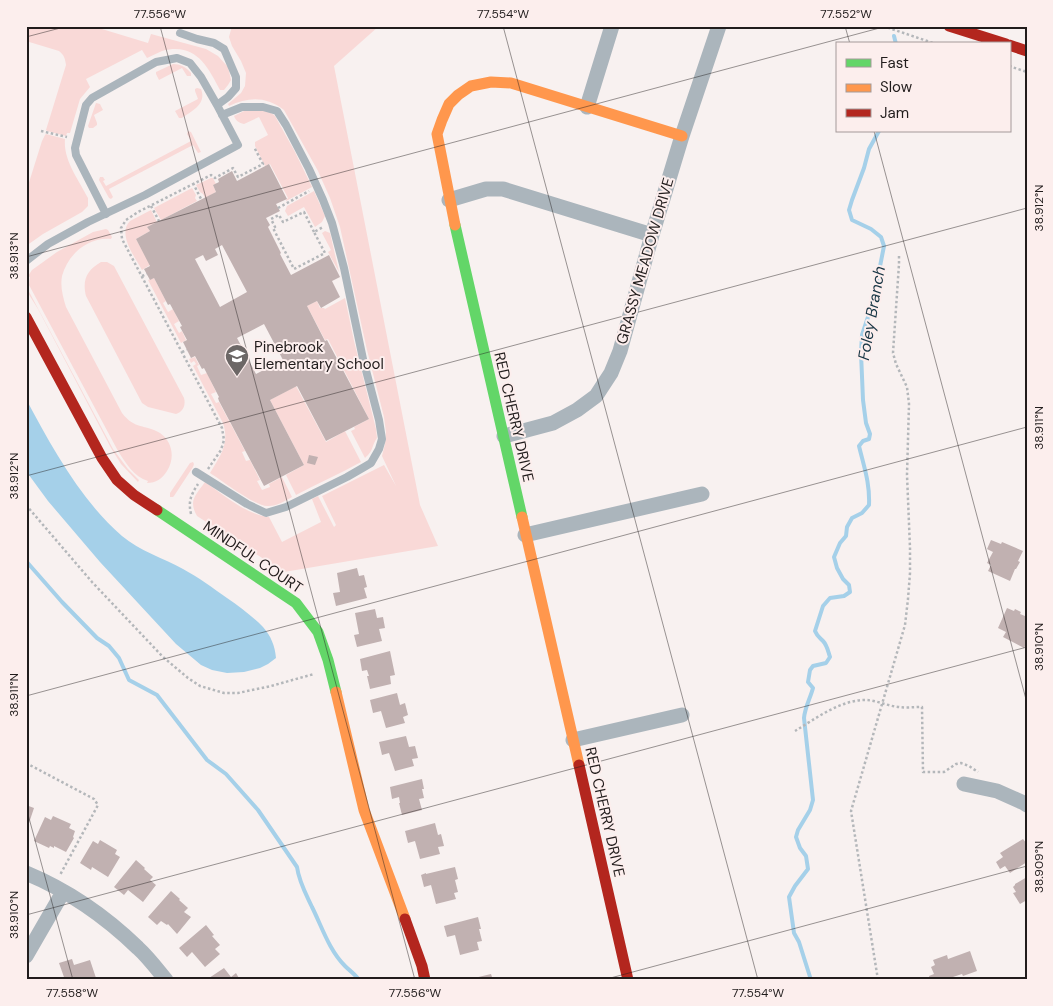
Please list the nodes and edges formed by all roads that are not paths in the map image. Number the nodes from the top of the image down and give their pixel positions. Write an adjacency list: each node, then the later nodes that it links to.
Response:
1 (612, 26): 9 (street)
2 (719, 26): 11 (street, GRASSY MEADOW DRIVE)
3 (949, 26): 5 (street)
4 (180, 33): 8 (lane)
5 (1001, 42)
6 (1010, 45): 7 (street)
7 (1027, 51)
8 (217, 105): 10 (lane); 13 (lane)
9 (587, 107): 11 (street, RED CHERRY DRIVE); 12 (street, RED CHERRY DRIVE)
10 (222, 115): 13 (lane); 18 (lane)
11 (682, 136): 14 (street, GRASSY MEADOW DRIVE)
12 (449, 200): 14 (street); 17 (street, RED CHERRY DRIVE)
13 (106, 214): 15 (lane)
14 (652, 235): 17 (street, GRASSY MEADOW DRIVE)
15 (26, 260)
16 (26, 317): 29 (street, MINDFUL COURT)
17 (504, 436): 20 (street, RED CHERRY DRIVE)
18 (196, 472)
19 (702, 494): 20 (street)
20 (525, 535): 22 (street, RED CHERRY DRIVE)
21 (682, 715): 22 (street)
22 (574, 740): 30 (street, RED CHERRY DRIVE)
23 (964, 784): 24 (street)
24 (1027, 805)
25 (26, 873): 26 (street)
26 (59, 889): 27 (street); 28 (street)
27 (26, 956)
28 (166, 980)
29 (425, 980)
30 (628, 980)

